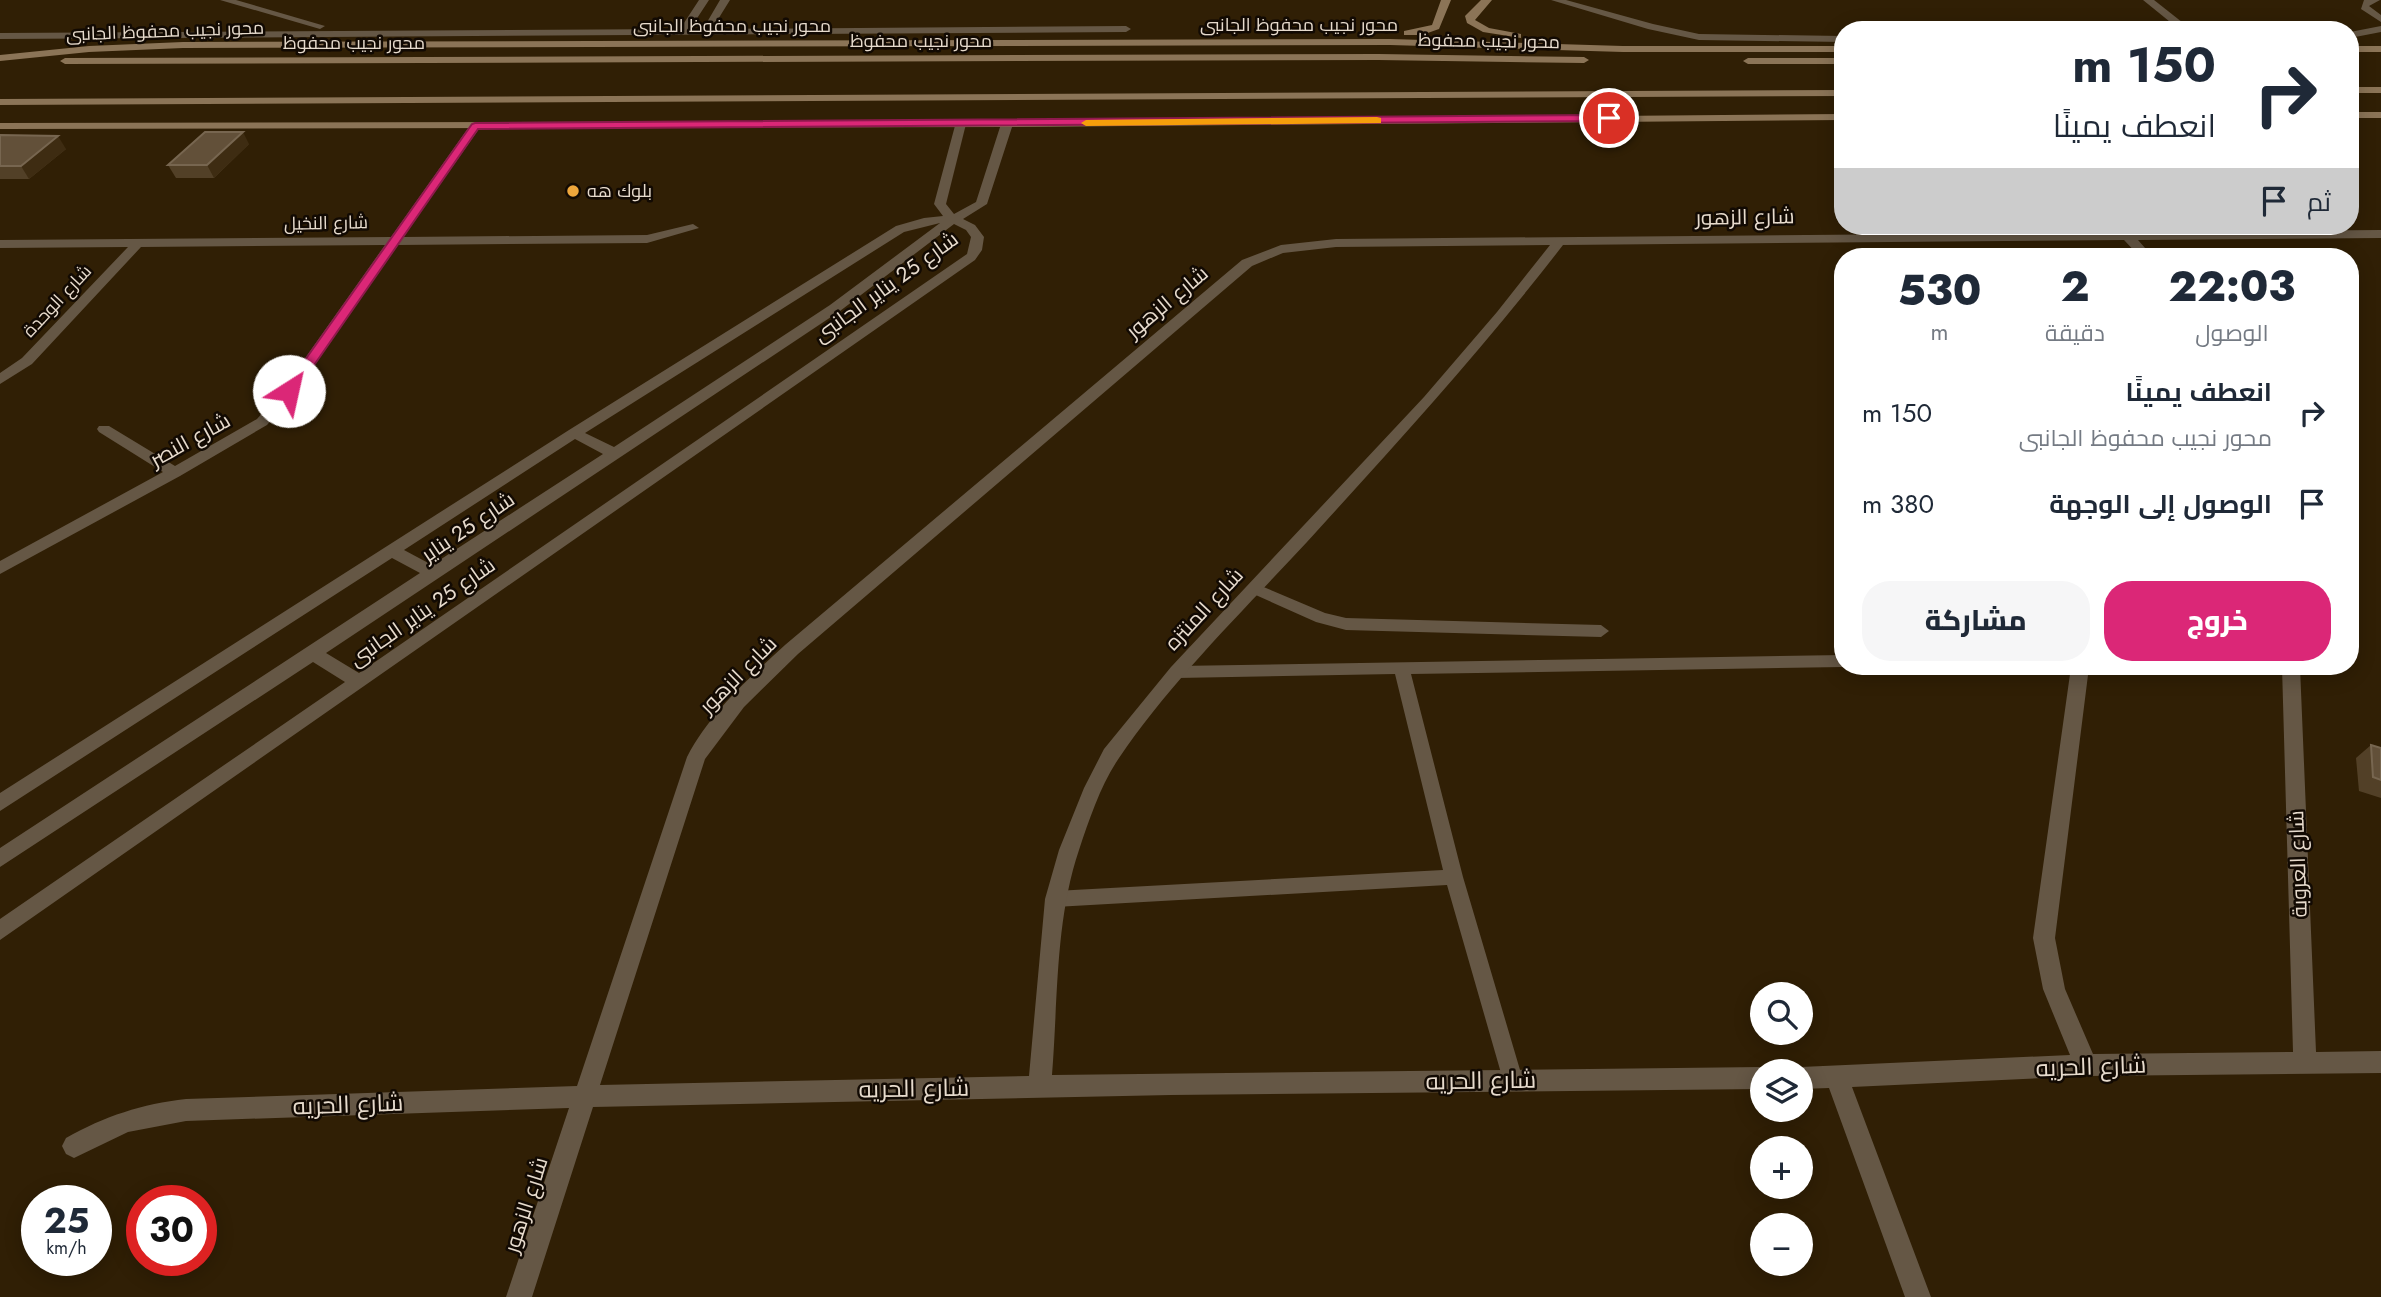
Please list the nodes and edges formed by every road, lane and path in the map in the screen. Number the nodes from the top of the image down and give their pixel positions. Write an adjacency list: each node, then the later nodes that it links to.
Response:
1 (225, 0): 16 (street)
2 (704, 0): 14 (street)
3 (725, 0): 15 (street)
4 (1447, 0): 21 (street)
5 (1486, 0): 22 (street)
6 (1556, 0): 19 (street)
7 (2148, 0): 11 (street)
8 (2375, 0): 9 (street)
9 (2361, 4): 10 (street)
10 (2381, 19)
11 (2175, 21)
12 (1126, 29): 15 (street)
13 (2381, 29): 17 (street)
14 (684, 31): 15 (street); 16 (street)
15 (706, 31)
16 (359, 33): 18 (street)
17 (2359, 33)
18 (0, 36)
19 (1834, 39)
20 (1041, 43): 21 (street, محور نجيب محفوظ الجانبى); 27 (street); 28 (street, محور نجيب محفوظ الجانبى)
21 (1330, 43): 22 (street, محور نجيب محفوظ الجانبى)
22 (1579, 48): 23 (street, محور نجيب محفوظ الجانبى)
23 (1767, 49): 24 (street, محور نجيب محفوظ الجانبى); 29 (street)
24 (1834, 49)
25 (2359, 49): 26 (street)
26 (2381, 49)
27 (1036, 58): 28 (street, محور نجيب محفوظ); 30 (street, محور نجيب محفوظ)
28 (0, 60)
29 (1834, 60)
30 (1665, 61)
31 (1731, 61): 32 (street)
32 (1834, 61)
33 (2359, 61): 34 (street)
34 (2381, 61)
35 (2359, 90): 36 (street)
36 (2381, 90)
37 (1834, 93): 38 (street)
38 (1594, 94): 39 (street); 43 (street)
39 (0, 103): 47 (street)
40 (2359, 115): 41 (street)
41 (2381, 115)
42 (1834, 117): 43 (street)
43 (1609, 118): 45 (street)
44 (960, 124): 45 (street); 48 (street); 49 (street)
45 (1007, 124): 49 (street, شارع 25 يناير)
46 (0, 126): 47 (street)
47 (108, 126): 48 (street)
48 (475, 126): 56 (street, شارع النصر)
49 (952, 220): 64 (street, شارع 25 يناير الجانبى); 65 (street, شارع 25 يناير); 78 (street, شارع 25 يناير الجانبى)
50 (693, 228): 56 (street, شارع النخيل)
51 (2359, 229): 53 (street, شارع الزهور)
52 (2359, 231): 61 (street)
53 (2381, 234)
54 (2156, 235): 55 (street, شارع الزهور)
55 (2127, 236): 57 (street, شارع الزهور); 60 (street)
56 (394, 240): 58 (street, شارع النخيل); 66 (street, شارع النصر)
57 (1559, 241): 70 (street, شارع المنتزه); 92 (street, شارع الزهور)
58 (138, 243): 59 (street, شارع النخيل); 62 (street, شارع الوحدة)
59 (0, 244)
60 (2138, 248)
61 (2381, 250)
62 (0, 380)
63 (104, 429): 66 (street)
64 (573, 433): 65 (street); 67 (street, شارع 25 يناير الجانبى)
65 (616, 454): 69 (street, شارع 25 يناير)
66 (175, 473): 68 (street, شارع النصر)
67 (394, 552): 69 (street); 79 (street, شارع 25 يناير الجانبى)
68 (0, 568)
69 (435, 574): 72 (street, شارع 25 يناير)
70 (1254, 588): 71 (lane); 75 (street, شارع المنتزه)
71 (1601, 631)
72 (314, 654): 78 (street); 80 (street, شارع 25 يناير)
73 (1834, 661): 74 (lane)
74 (1402, 670): 75 (lane); 81 (lane)
75 (1177, 672): 82 (street, شارع المنتزه)
76 (2079, 675): 86 (street)
77 (2291, 675): 84 (street, شارع العروبة)
78 (360, 682): 83 (street, شارع 25 يناير الجانبى)
79 (0, 803)
80 (0, 859)
81 (1454, 877): 82 (lane); 90 (lane)
82 (1055, 899): 91 (street, شارع المنتزه)
83 (0, 931)
84 (2305, 1062): 85 (street, شارع الحريه); 86 (street, شارع الحريه)
85 (2381, 1062)
86 (2087, 1065): 87 (street, شارع الحريه)
87 (1837, 1077): 89 (street, شارع الحريه); 95 (street)
88 (1750, 1078): 90 (street, شارع الحريه)
89 (1813, 1078)
90 (1513, 1080): 91 (street, شارع الحريه)
91 (1040, 1086): 92 (street, شارع الحريه)
92 (584, 1095): 93 (street, شارع الحريه); 94 (street, شارع الزهور)
93 (74, 1146)
94 (519, 1297)
95 (1917, 1297)

